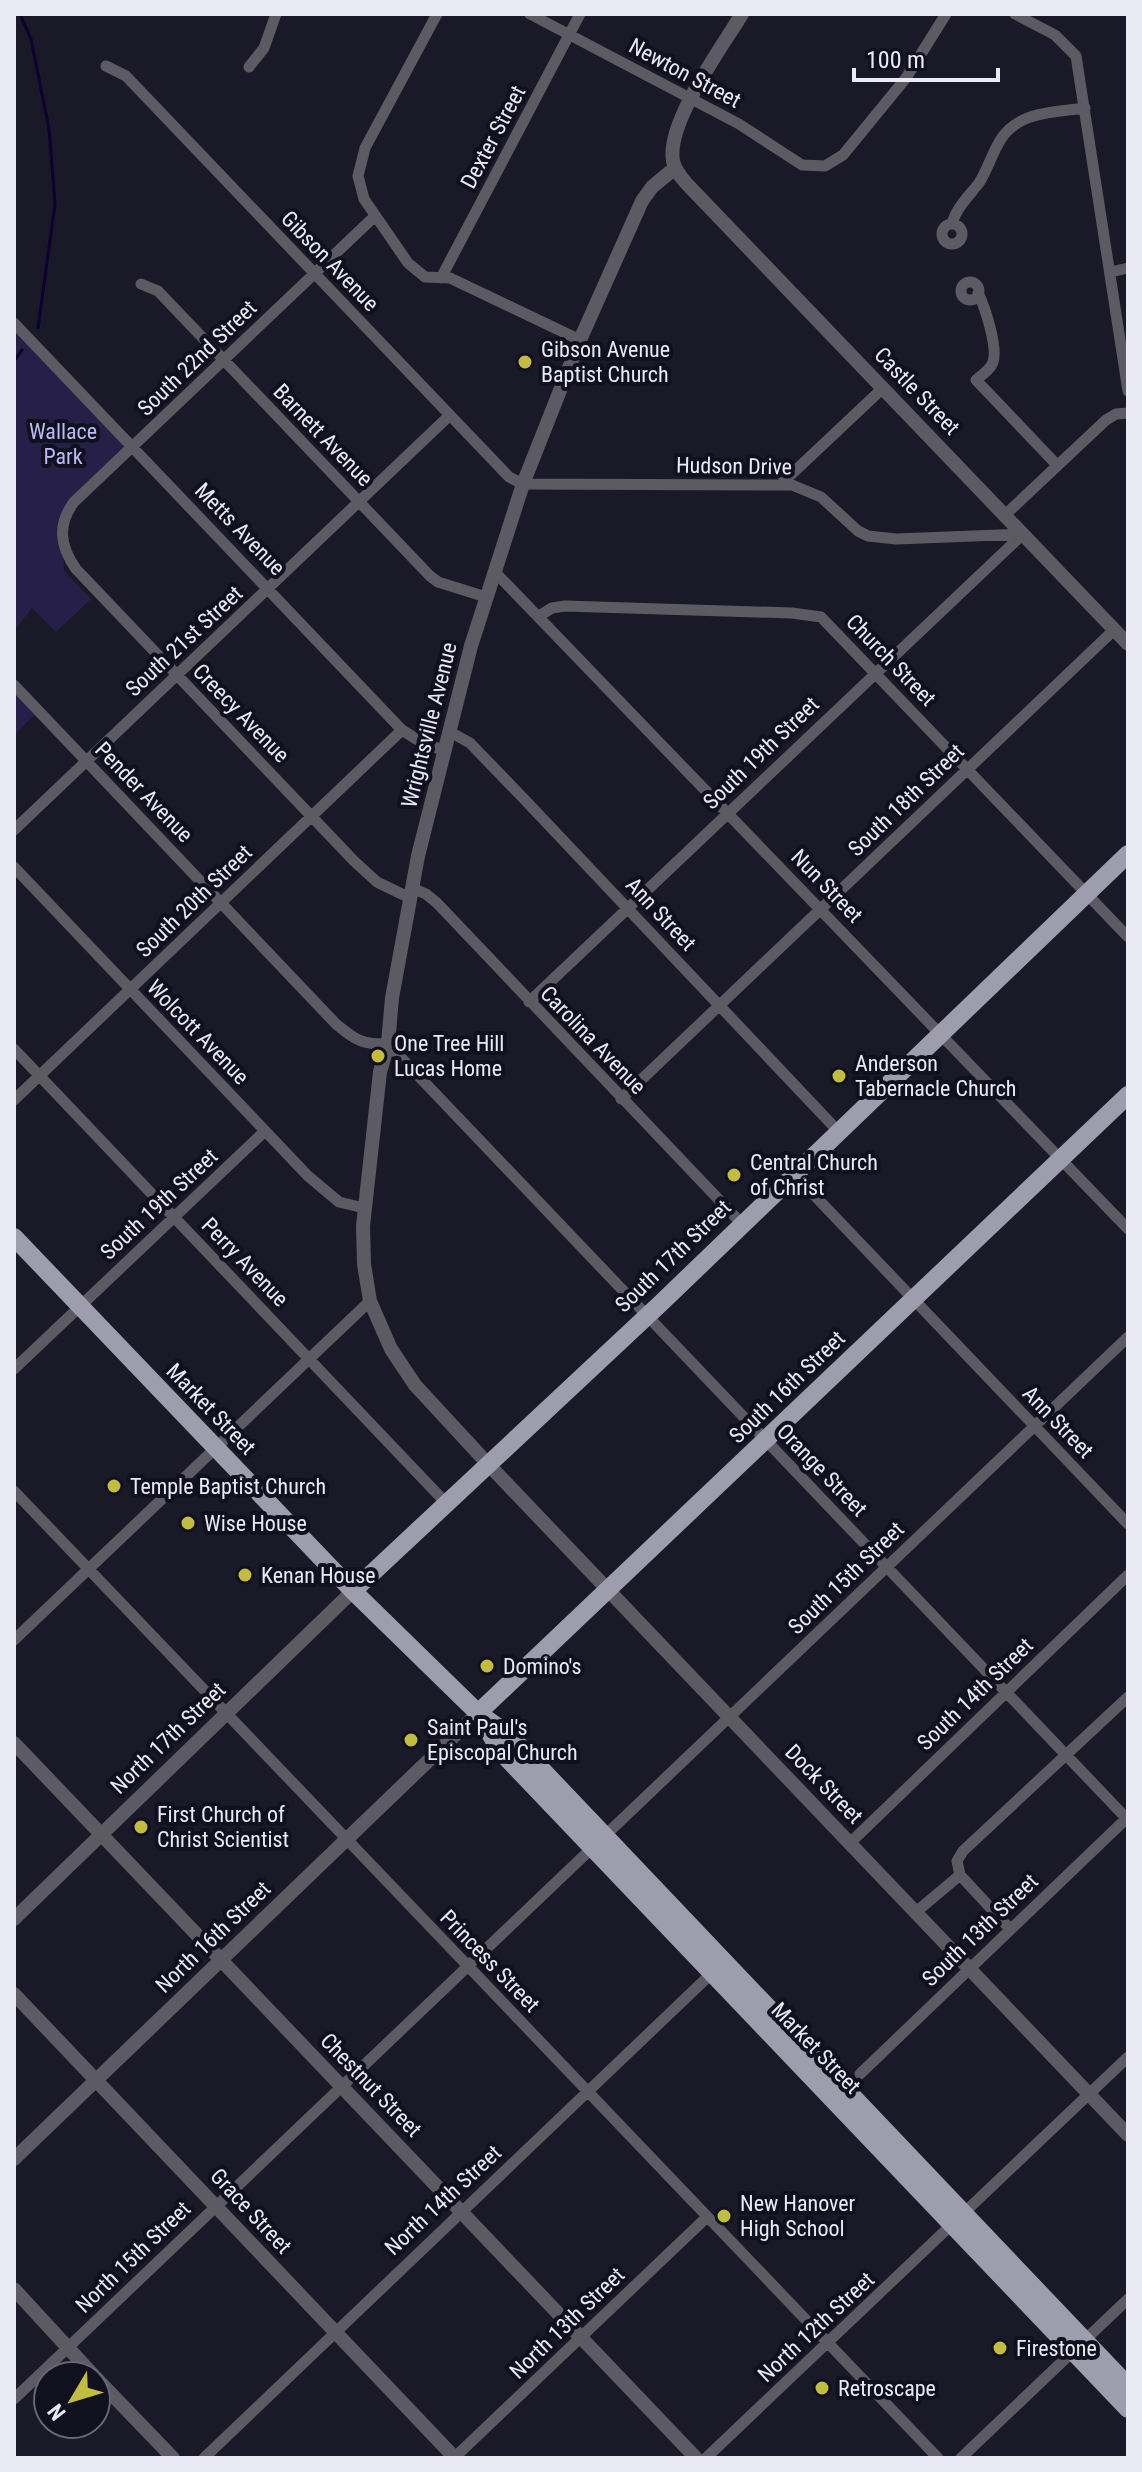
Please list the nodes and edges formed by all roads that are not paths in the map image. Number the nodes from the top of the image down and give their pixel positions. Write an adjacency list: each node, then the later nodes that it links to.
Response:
1 (276, 14): 10 (street)
2 (437, 14): 14 (street)
3 (530, 14): 8 (street, Newton Street)
4 (580, 14): 8 (street, Dexter Street)
5 (742, 14): 11 (street)
6 (946, 14): 11 (street, Newton Street)
7 (1015, 14): 12 (street)
8 (569, 34): 11 (street, Newton Street); 19 (street, Dexter Street)
9 (106, 66): 18 (street, Gibson Avenue)
10 (249, 67)
11 (690, 98): 13 (street)
12 (1085, 108): 15 (street); 17 (street)
13 (675, 168): 23 (street, Wrightsville Avenue); 25 (street, Castle Street)
14 (375, 216): 18 (street, South 22nd Street); 19 (street)
15 (952, 224)
16 (1128, 268): 17 (street)
17 (1111, 272): 26 (street)
18 (314, 273): 24 (street, South 22nd Street); 28 (street, Gibson Avenue)
19 (441, 278): 23 (street)
20 (141, 284): 24 (street, Barnett Avenue)
21 (978, 293): 30 (street)
22 (14, 323): 29 (street, Metts Avenue)
23 (580, 340): 31 (street, Wrightsville Avenue)
24 (224, 360): 29 (street, South 22nd Street); 33 (street, Barnett Avenue)
25 (883, 388): 32 (street); 34 (street, Castle Street)
26 (1128, 391)
27 (1128, 413): 30 (street)
28 (450, 415): 31 (street, Gibson Avenue); 33 (street, South 21st Street)
29 (133, 446): 36 (street, South 22nd Street); 38 (street, Metts Avenue)
30 (1057, 465): 34 (street)
31 (523, 484): 32 (street, Hudson Drive); 37 (street, Wrightsville Avenue)
32 (780, 485): 35 (street, Hudson Drive)
33 (359, 502): 38 (street, South 21st Street); 39 (street, Barnett Avenue)
34 (1005, 515): 35 (street, Castle Street)
35 (1023, 534): 41 (street, Castle Street); 43 (street, South 19th Street)
36 (62, 537): 44 (street, Creecy Avenue)
37 (495, 572): 39 (street, Wrightsville Avenue); 40 (street, Nun Street)
38 (268, 589): 44 (street, South 21st Street); 46 (street, Metts Avenue)
39 (486, 597): 47 (street, Wrightsville Avenue)
40 (539, 616): 43 (street, Church Street); 51 (street, Nun Street)
41 (1114, 630): 42 (street, Castle Street); 50 (street, South 18th Street)
42 (1128, 644)
43 (875, 672): 50 (street, Church Street); 51 (street, South 19th Street)
44 (177, 675): 49 (street, South 21st Street); 52 (street, Creecy Avenue)
45 (14, 685): 49 (street, Pender Avenue)
46 (402, 730): 48 (street, Metts Avenue); 52 (street, South 20th Street)
47 (450, 732): 48 (street, Wrightsville Avenue); 59 (street, Ann Street)
48 (445, 751): 56 (street, Wrightsville Avenue)
49 (86, 761): 53 (street, South 21st Street); 58 (street, Pender Avenue)
50 (967, 770): 57 (street, Church Street); 60 (street, South 18th Street)
51 (728, 811): 59 (street, South 19th Street); 60 (street, Nun Street)
52 (312, 817): 56 (street, Creecy Avenue); 58 (street, South 20th Street)
53 (14, 830)
54 (1128, 854): 57 (main road, South 17th Street)
55 (14, 867): 62 (street, Wolcott Avenue)
56 (411, 893): 63 (street, Carolina Avenue); 66 (street, Wrightsville Avenue)
57 (1088, 894): 61 (street, Church Street); 65 (main road, South 17th Street)
58 (221, 903): 62 (street, South 20th Street); 66 (street, Pender Avenue)
59 (627, 907): 63 (street, South 19th Street); 64 (street, Ann Street)
60 (822, 908): 64 (street, South 18th Street); 65 (street, Nun Street)
61 (1128, 937)
62 (130, 990): 68 (street, South 20th Street); 72 (street, Wolcott Avenue)
63 (529, 1002): 70 (street, Carolina Avenue)
64 (720, 1006): 70 (street, South 18th Street); 73 (street, Ann Street)
65 (941, 1035): 73 (main road, South 17th Street); 74 (street, Nun Street)
66 (388, 1044): 76 (street, Wrightsville Avenue); 84 (street, Orange Street)
67 (14, 1049): 68 (street, Perry Avenue)
68 (40, 1076): 71 (street, South 20th Street); 77 (street, Perry Avenue)
69 (1128, 1095): 74 (main road, South 16th Street)
70 (621, 1099): 78 (street, Carolina Avenue)
71 (14, 1100)
72 (265, 1131): 76 (street, Wolcott Avenue); 77 (street, South 19th Street)
73 (838, 1131): 75 (main road, South 17th Street)
74 (1061, 1159): 79 (street, Nun Street); 81 (main road, South 16th Street)
75 (794, 1174): 78 (main road, South 17th Street); 81 (street, Ann Street)
76 (364, 1208): 82 (street, Wrightsville Avenue)
77 (174, 1217): 83 (street, South 19th Street); 86 (street, Perry Avenue)
78 (742, 1224): 84 (main road, South 17th Street)
79 (1128, 1229)
80 (14, 1237): 83 (main road, Market Street)
81 (913, 1299): 88 (street, Ann Street); 89 (main road, South 16th Street)
82 (370, 1301): 86 (street); 91 (street, Wrightsville Avenue)
83 (80, 1306): 87 (street, South 19th Street); 90 (main road, Market Street)
84 (647, 1315): 89 (street, Orange Street); 91 (main road, South 17th Street)
85 (1128, 1337): 88 (street, South 15th Street)
86 (309, 1359): 90 (street); 93 (street, Perry Avenue)
87 (14, 1369)
88 (1035, 1427): 94 (street, Ann Street); 95 (street, South 15th Street)
89 (766, 1440): 95 (street, Orange Street); 98 (main road, South 16th Street)
90 (214, 1447): 96 (street); 99 (main road, Market Street)
91 (488, 1464): 93 (main road, South 17th Street); 98 (street, Dock Street)
92 (14, 1491): 96 (street, Princess Street)
93 (446, 1503): 99 (main road, South 17th Street)
94 (1128, 1524)
95 (886, 1567): 101 (street, Orange Street); 105 (street, South 15th Street)
96 (88, 1569): 100 (street); 103 (street, Princess Street)
97 (1128, 1575): 101 (street, South 14th Street)
98 (609, 1590): 104 (main road, South 16th Street); 105 (street, Dock Street)
99 (353, 1591): 103 (street, North 17th Street); 104 (main road, Market Street)
100 (14, 1640)
101 (1006, 1692): 107 (street, Orange Street); 112 (street, South 14th Street)
102 (1128, 1697): 107 (street)
103 (226, 1713): 109 (street, North 17th Street); 110 (street, Princess Street)
104 (478, 1713): 110 (street, North 16th Street); 111 (main road, Market Street)
105 (730, 1717): 111 (street, South 15th Street); 112 (street, Dock Street)
106 (14, 1743): 109 (street, Chestnut Street)
107 (1067, 1755): 108 (street, Orange Street); 113 (street)
108 (1128, 1818): 116 (street, South 13th Street)
109 (100, 1834): 115 (street, North 17th Street); 117 (street, Chestnut Street)
110 (347, 1839): 117 (street, North 16th Street); 118 (street, Princess Street)
111 (598, 1841): 118 (street, North 15th Street); 120 (main road, Market Street); 133 (main road, Market Street)
112 (850, 1843): 114 (street, Dock Street)
113 (960, 1875): 114 (street); 116 (street)
114 (916, 1912): 119 (street, Dock Street)
115 (14, 1919)
116 (1010, 1929): 119 (street, South 13th Street)
117 (220, 1961): 124 (street, North 16th Street); 125 (street, Chestnut Street)
118 (467, 1967): 125 (street, North 15th Street); 126 (street, Princess Street)
119 (969, 1967): 123 (street, South 13th Street); 127 (street, Dock Street)
120 (712, 1973): 126 (street, North 14th Street); 133 (main road, Market Street)
121 (14, 1994): 124 (street, Grace Street)
122 (1128, 2057): 127 (street, North 12th Street)
123 (860, 2074)
124 (97, 2080): 129 (street, North 16th Street); 130 (street, Grace Street)
125 (341, 2087): 130 (street, North 15th Street); 131 (street, Chestnut Street)
126 (587, 2091): 131 (street, North 14th Street); 132 (street, Princess Street)
127 (1090, 2094): 128 (street, Dock Street); 133 (street, North 12th Street)
128 (1128, 2135)
129 (14, 2159)
130 (215, 2205): 136 (street, Grace Street); 140 (street, North 15th Street)
131 (461, 2211): 136 (street, North 14th Street); 137 (street, Chestnut Street)
132 (707, 2217): 137 (street, North 13th Street); 138 (street, Princess Street)
133 (958, 2219): 138 (street, North 12th Street); 139 (main road, Market Street)
134 (14, 2289): 140 (street)
135 (1128, 2299): 139 (street)
136 (334, 2333): 147 (street, North 14th Street); 148 (street, Grace Street)
137 (581, 2337): 148 (street, North 13th Street); 149 (street, Chestnut Street)
138 (828, 2343): 150 (street, North 12th Street); 151 (street, Princess Street)
139 (1079, 2346): 142 (main road, Market Street); 145 (main road, Market Street); 152 (street)
140 (68, 2347): 141 (street); 144 (street, North 15th Street)
141 (80, 2360)
142 (1128, 2386)
143 (112, 2395): 146 (street)
144 (14, 2399)
145 (1128, 2409)
146 (173, 2458)
147 (204, 2458)
148 (454, 2458)
149 (696, 2458)
150 (706, 2458)
151 (938, 2458)
152 (961, 2458)

